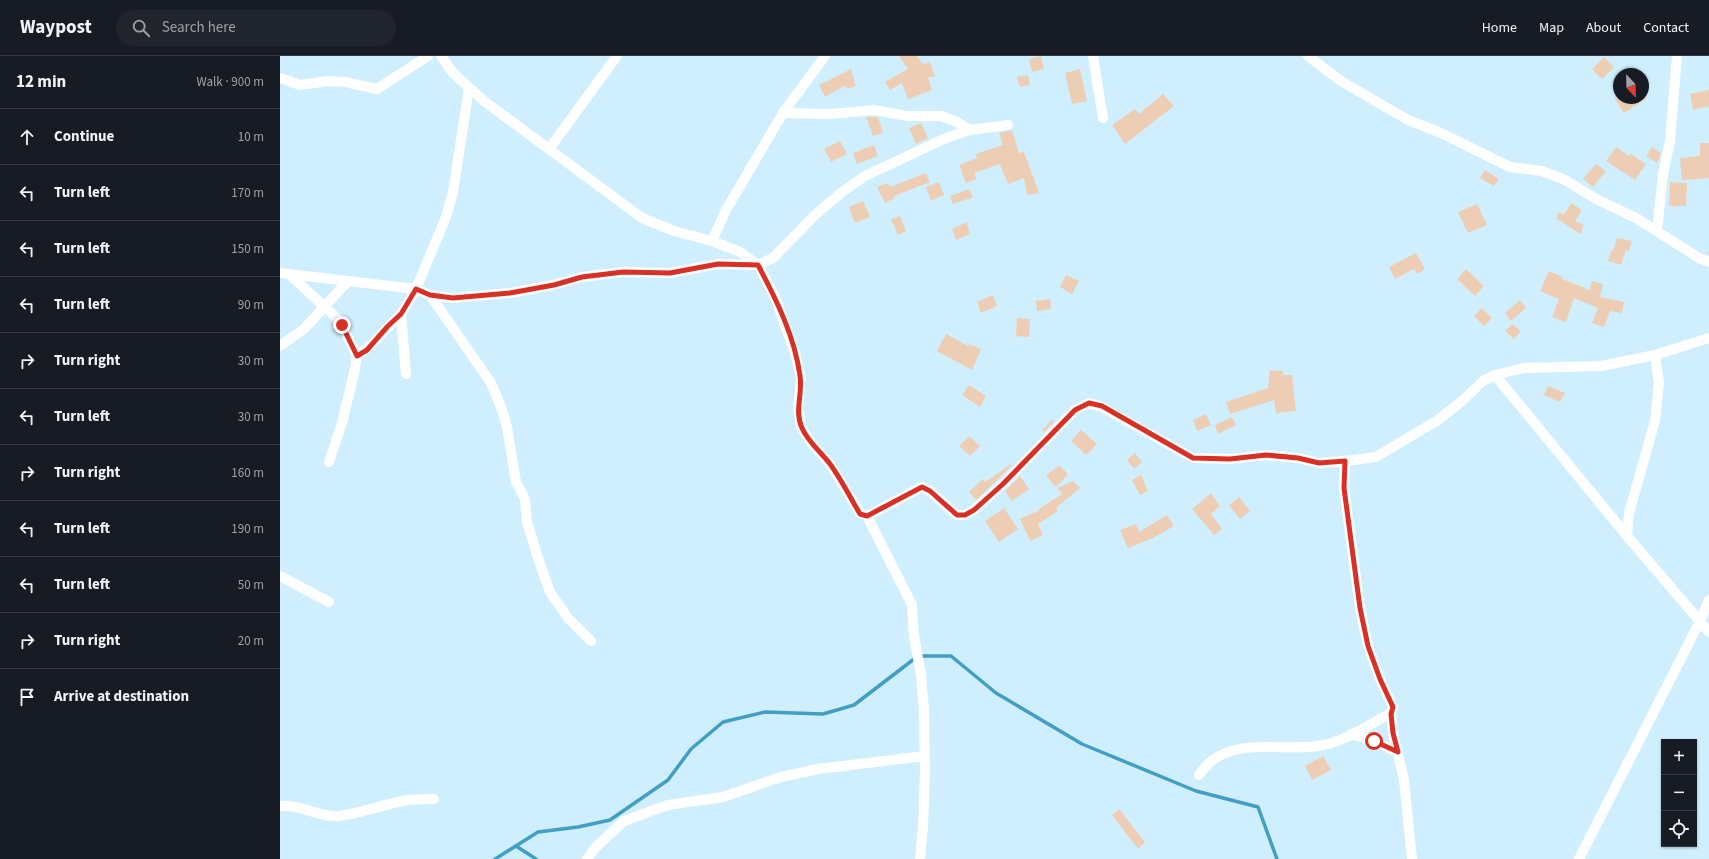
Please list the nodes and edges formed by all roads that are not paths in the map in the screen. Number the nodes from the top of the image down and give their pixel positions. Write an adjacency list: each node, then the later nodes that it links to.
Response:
1 (428, 56): 8 (street)
2 (441, 56): 9 (street)
3 (617, 56): 14 (street)
4 (825, 56): 10 (street)
5 (1093, 56): 11 (street)
6 (1308, 56): 15 (street)
7 (1677, 56): 15 (street)
8 (280, 78)
9 (469, 88): 14 (street); 21 (street)
10 (783, 113): 13 (street); 16 (street)
11 (1103, 118)
12 (1008, 125): 13 (street)
13 (970, 130): 18 (street)
14 (549, 149): 16 (street)
15 (1657, 231): 17 (street)
16 (712, 241): 18 (street)
17 (1709, 262)
18 (758, 265): 22 (street); 34 (street)
19 (285, 273): 20 (street); 23 (street)
20 (348, 281): 21 (street); 23 (street)
21 (416, 289): 22 (street); 24 (street)
22 (430, 295): 42 (street)
23 (325, 307): 26 (street); 28 (street)
24 (401, 314): 28 (street); 29 (street)
25 (1709, 338): 27 (street)
26 (280, 346)
27 (1655, 355): 30 (street); 33 (street)
28 (357, 356): 32 (street)
29 (406, 374)
30 (1495, 375): 31 (street); 35 (street)
31 (1345, 461): 34 (street); 43 (street)
32 (329, 462)
33 (1629, 513): 35 (street); 36 (street)
34 (867, 516): 46 (street)
35 (1614, 520): 36 (street)
36 (1627, 536): 40 (street)
37 (280, 576): 39 (street)
38 (1709, 600): 40 (street)
39 (330, 602)
40 (1700, 621): 41 (street); 53 (street)
41 (1709, 632)
42 (591, 641)
43 (1391, 714): 44 (street); 45 (street)
44 (1351, 734): 45 (street); 47 (street)
45 (1398, 752): 52 (street)
46 (925, 756): 50 (street); 51 (street)
47 (1199, 775)
48 (434, 799): 49 (street)
49 (280, 806)
50 (587, 859)
51 (920, 859)
52 (1412, 859)
53 (1579, 859)

